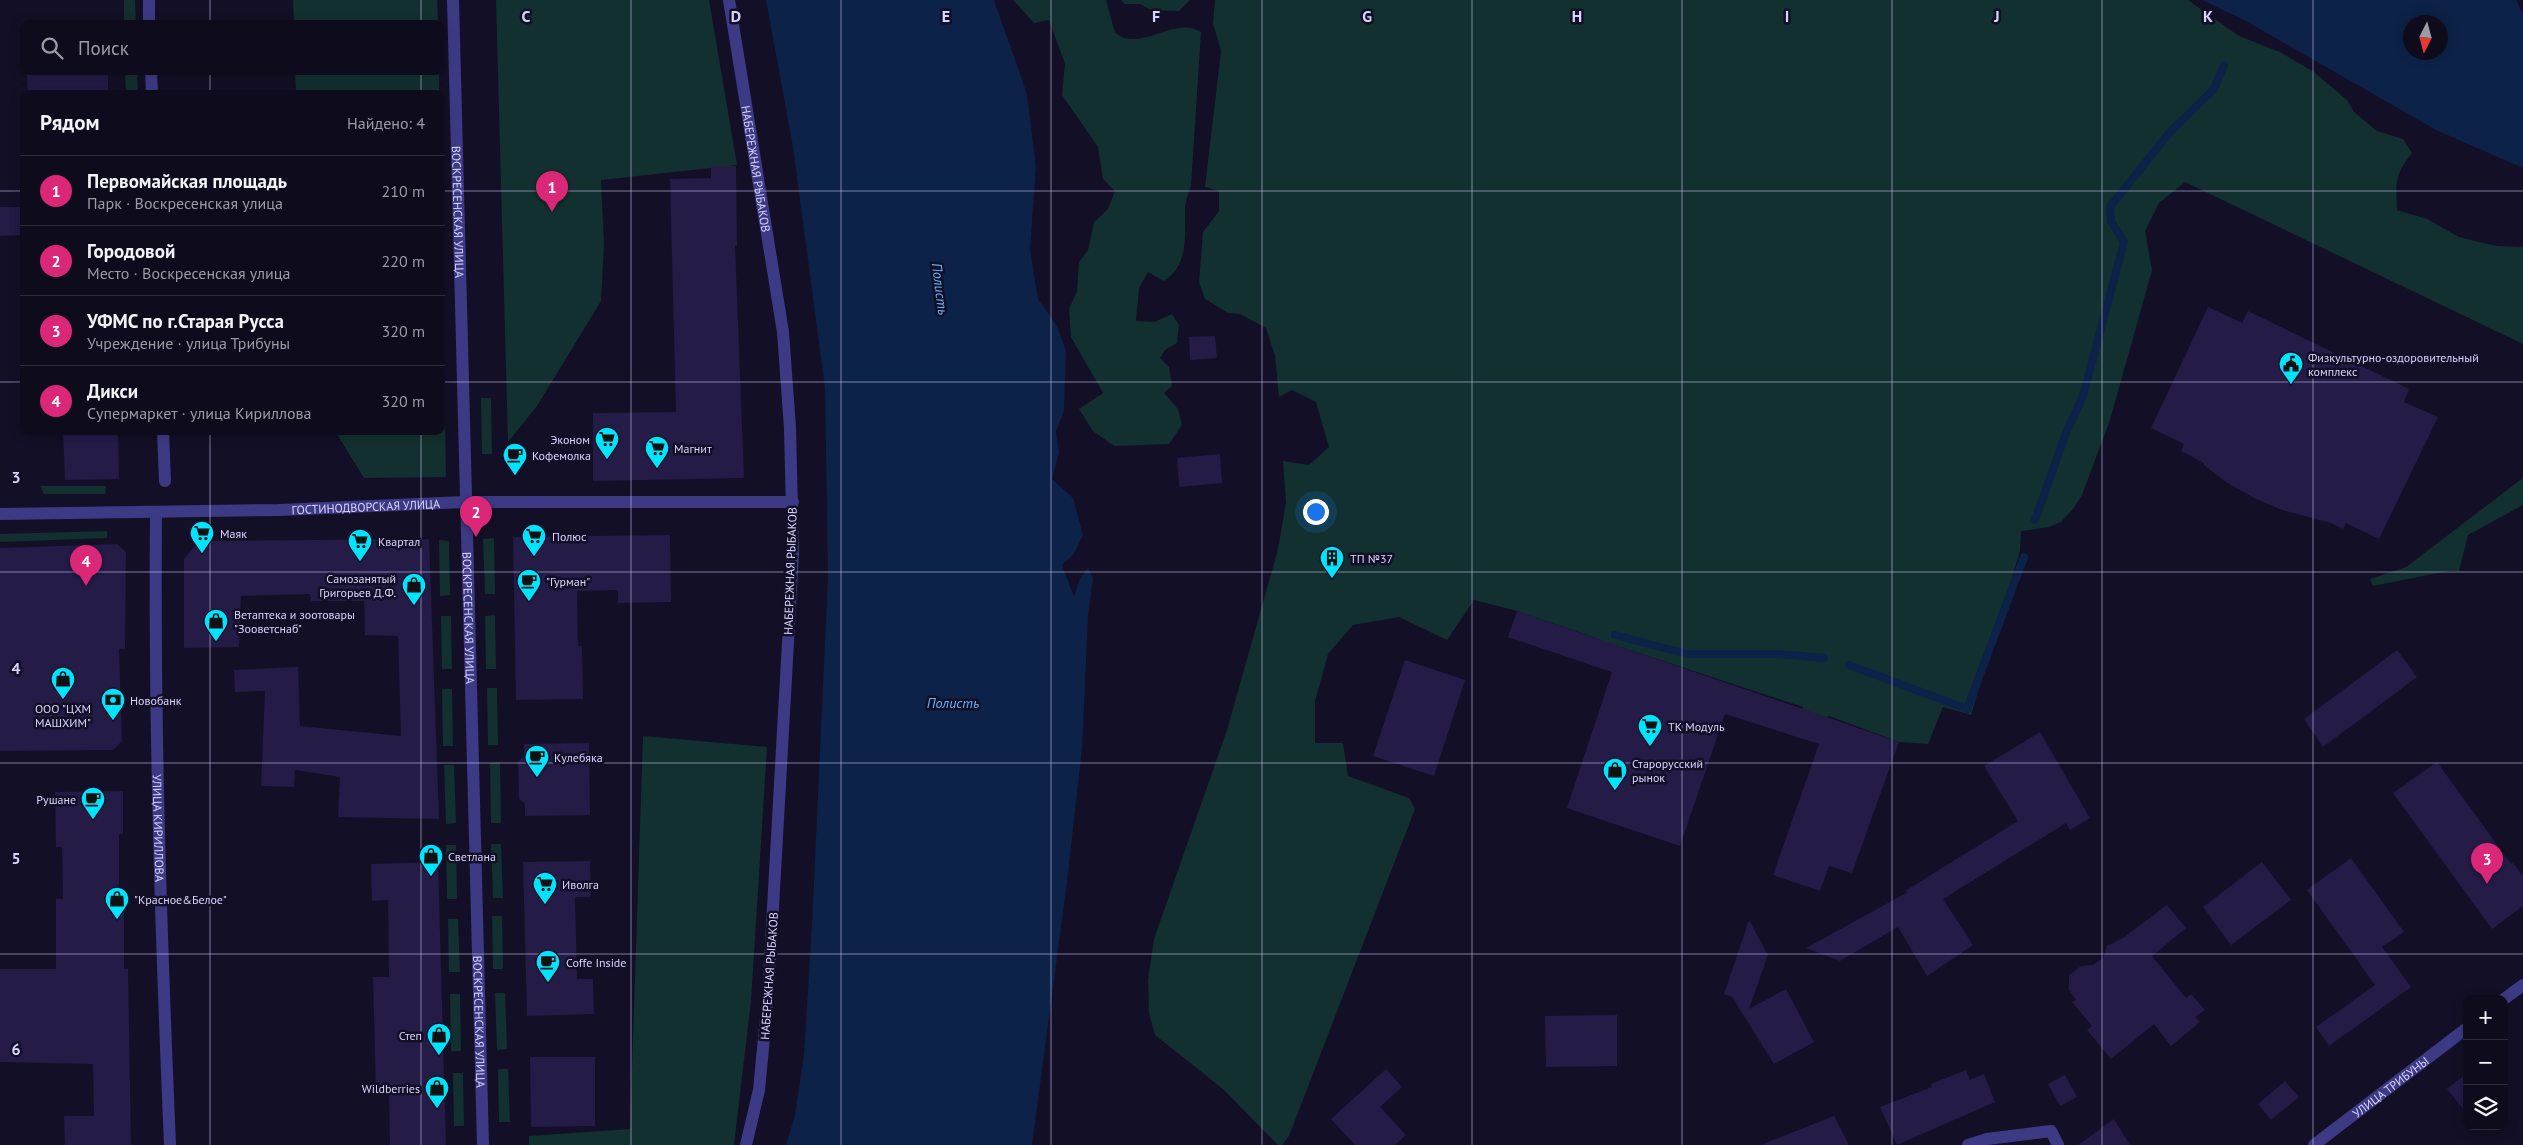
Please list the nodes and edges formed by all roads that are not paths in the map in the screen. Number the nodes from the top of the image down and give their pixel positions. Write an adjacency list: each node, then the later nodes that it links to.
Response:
1 (148, 0): 4 (street)
2 (453, 0): 9 (street, ВОСКРЕСЕНСКАЯ УЛИЦА)
3 (729, 0): 10 (street, НАБЕРЕЖНАЯ РЫБАКОВ)
4 (149, 20)
5 (151, 75): 6 (street)
6 (152, 90)
7 (163, 435): 8 (street)
8 (165, 481)
9 (465, 502): 10 (street, ГОСТИНОДВОРСКАЯ УЛИЦА); 11 (street, ГОСТИНОДВОРСКАЯ УЛИЦА); 17 (street, ВОСКРЕСЕНСКАЯ УЛИЦА)
10 (793, 502): 18 (street, НАБЕРЕЖНАЯ РЫБАКОВ)
11 (156, 512): 12 (street, ГОСТИНОДВОРСКАЯ УЛИЦА); 16 (street, УЛИЦА КИРИЛЛОВА)
12 (0, 514)
13 (2523, 985): 14 (street)
14 (2508, 996)
15 (2463, 1031): 21 (street, УЛИЦА ТРИБУНЫ)
16 (170, 1145)
17 (483, 1145)
18 (746, 1145)
19 (1968, 1145): 20 (street)
20 (2058, 1145)
21 (2314, 1145)

